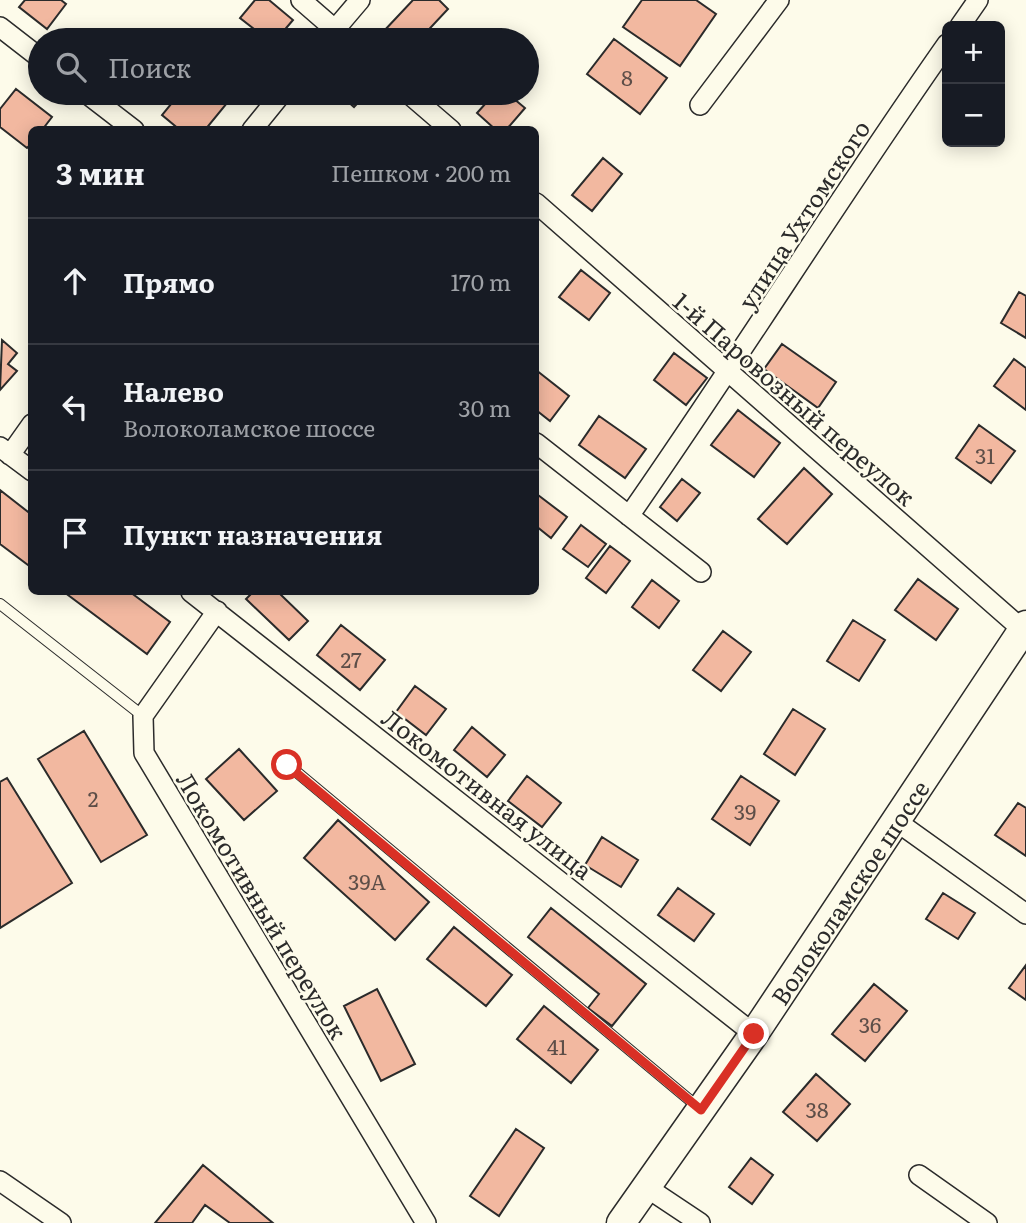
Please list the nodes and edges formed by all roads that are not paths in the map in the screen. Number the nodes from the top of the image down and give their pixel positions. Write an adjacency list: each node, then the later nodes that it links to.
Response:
1 (301, 0): 7 (street)
2 (360, 0): 8 (street)
3 (779, 0): 14 (street)
4 (978, 0): 5 (street)
5 (963, 21)
6 (0, 27): 9 (street)
7 (327, 28)
8 (342, 28)
9 (28, 49)
10 (942, 51): 19 (street, улица Ухтомского)
11 (102, 105): 15 (street)
12 (272, 105): 16 (street)
13 (422, 105): 17 (street)
14 (699, 105)
15 (129, 126)
16 (255, 126)
17 (446, 126)
18 (539, 206): 19 (street, 1-й Паровозный переулок)
19 (729, 372): 24 (street, улица Ухтомского); 29 (street, 1-й Паровозный переулок)
20 (28, 428): 22 (street)
21 (539, 445): 24 (street)
22 (5, 451): 23 (street)
23 (28, 468)
24 (629, 516): 25 (street)
25 (701, 572)
26 (195, 595): 28 (street, Локомотивная улица)
27 (0, 604): 30 (lane)
28 (217, 611): 30 (street); 34 (street, Локомотивная улица)
29 (1024, 628): 32 (main road, Волоколамское шоссе)
30 (143, 716): 40 (street, Локомотивный переулок)
31 (287, 765): 35 (lane)
32 (897, 821): 33 (street); 34 (main road, Волоколамское шоссе)
33 (1026, 914)
34 (754, 1034): 35 (main road, Волоколамское шоссе)
35 (701, 1110): 38 (main road, Волоколамское шоссе)
36 (919, 1175): 43 (street)
37 (0, 1181): 39 (street)
38 (646, 1187): 41 (main road, Волоколамское шоссе); 42 (street)
39 (61, 1223)
40 (426, 1223)
41 (621, 1223)
42 (700, 1223)
43 (987, 1223)

